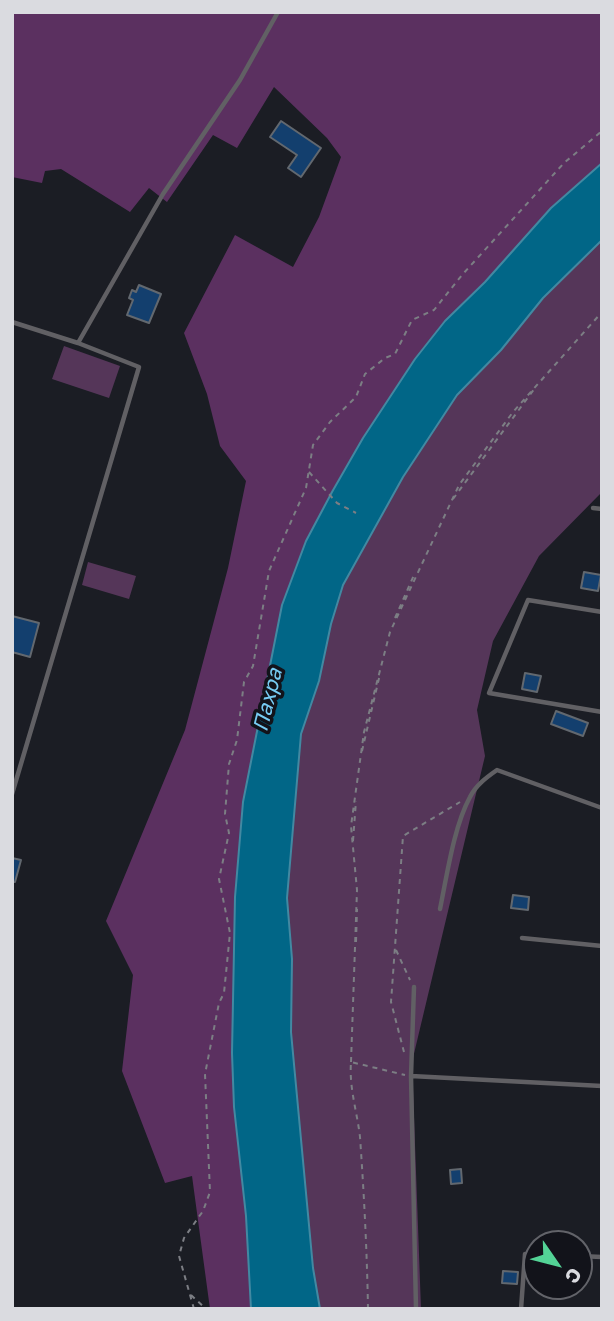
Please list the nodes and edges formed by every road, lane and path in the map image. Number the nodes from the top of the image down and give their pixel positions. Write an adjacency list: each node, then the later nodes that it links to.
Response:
1 (278, 12): 5 (lane)
2 (602, 131): 6 (path)
3 (602, 312): 21 (path)
4 (12, 322): 5 (lane)
5 (78, 343): 12 (lane)
6 (309, 471): 9 (path); 25 (path)
7 (593, 508): 8 (lane)
8 (602, 509)
9 (356, 513)
10 (602, 612): 11 (lane)
11 (602, 712)
12 (12, 794)
13 (470, 797): 14 (lane); 15 (lane); 18 (path)
14 (602, 808)
15 (440, 909)
16 (522, 938): 17 (lane)
17 (602, 946)
18 (395, 947): 19 (path); 20 (path)
19 (414, 987): 22 (lane)
20 (404, 1051)
21 (351, 1062): 22 (path); 28 (path)
22 (411, 1076): 23 (lane); 29 (lane)
23 (602, 1086)
24 (523, 1282): 30 (lane)
25 (190, 1294): 26 (path); 27 (path)
26 (194, 1309)
27 (206, 1309)
28 (368, 1309)
29 (416, 1309)
30 (521, 1309)

